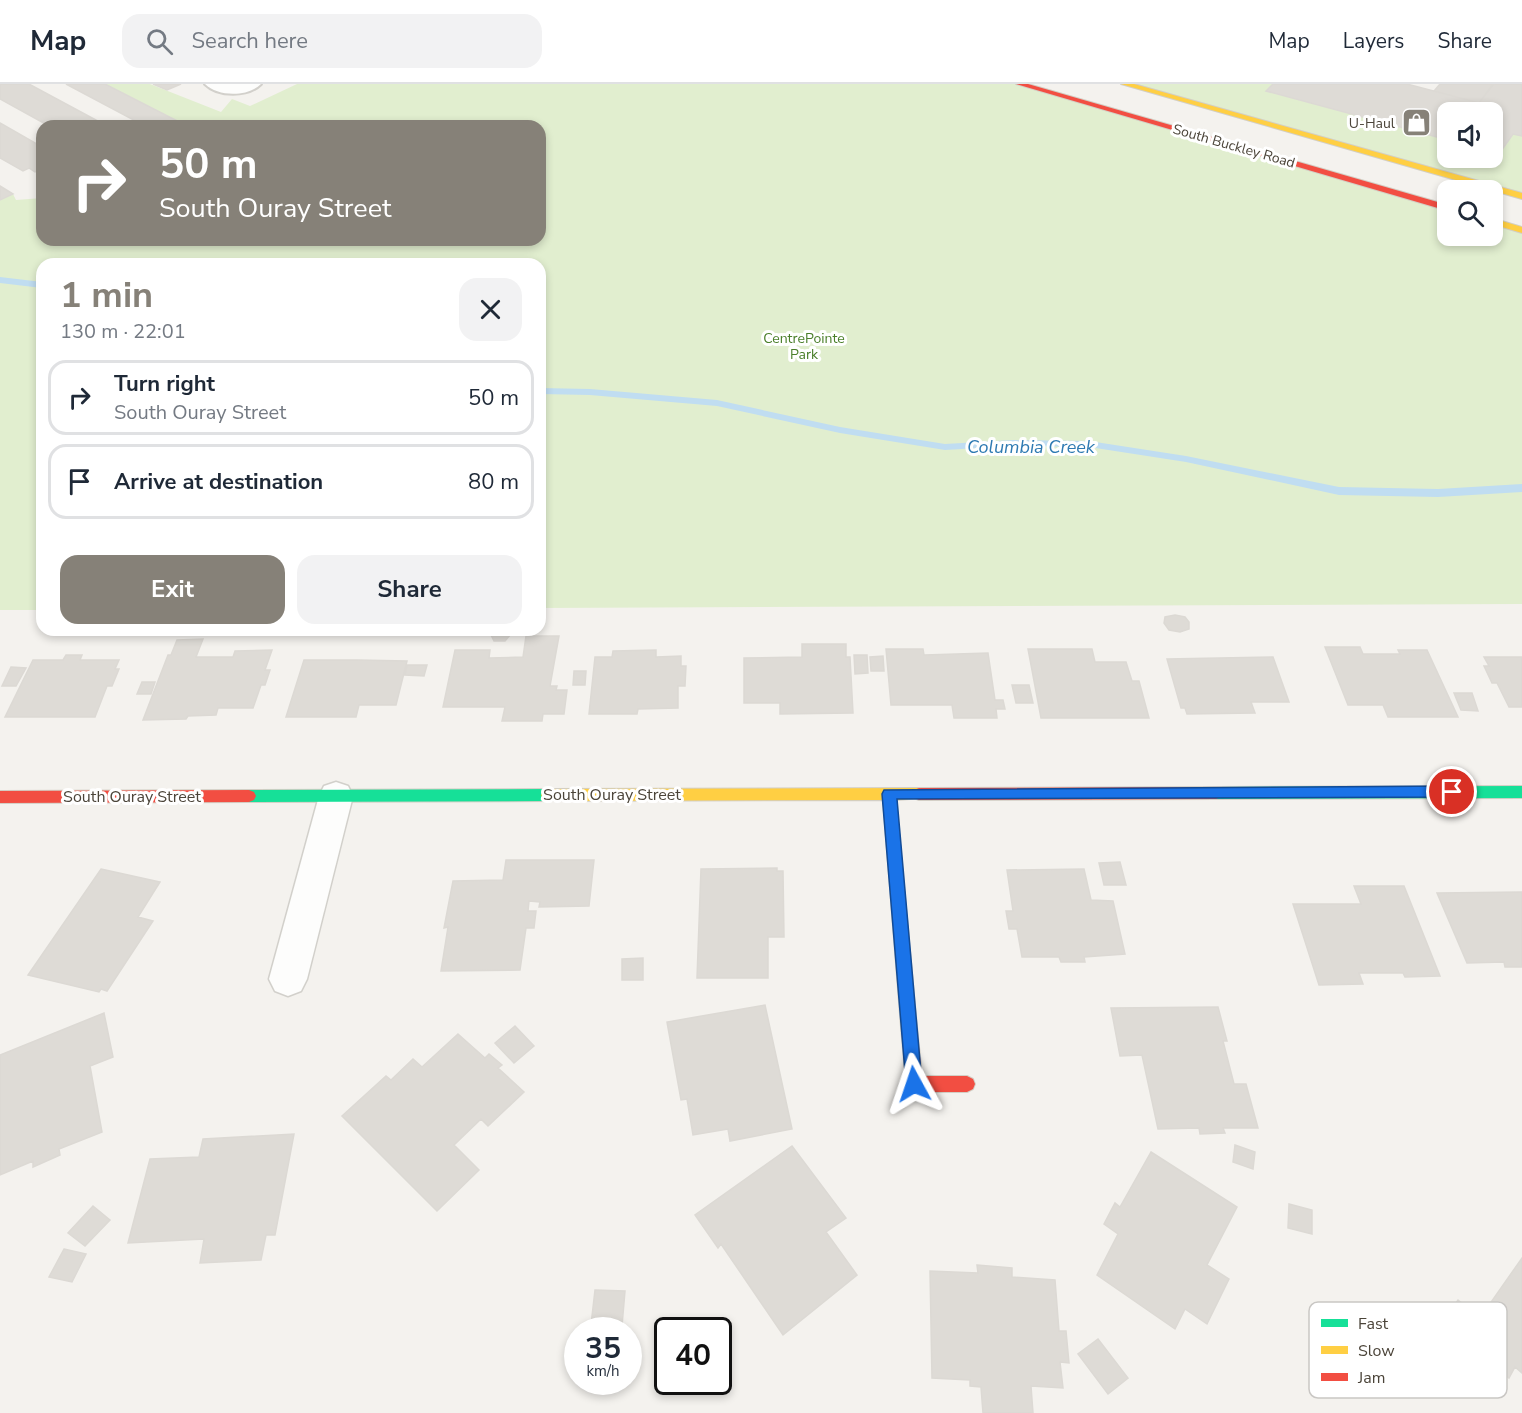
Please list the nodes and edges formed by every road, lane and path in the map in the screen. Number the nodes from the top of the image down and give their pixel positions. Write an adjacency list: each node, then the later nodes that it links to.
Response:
1 (211, 84): 2 (lane)
2 (255, 84)
3 (1020, 84): 6 (street, South Buckley Road)
4 (1125, 84): 5 (street, South Buckley Road)
5 (1522, 196)
6 (1437, 205)
7 (1503, 224): 8 (street)
8 (1522, 230)
9 (1522, 792): 10 (street, South Ouray Street)
10 (889, 794): 11 (street, South Ouray Street); 14 (street)
11 (336, 796): 12 (street, South Ouray Street); 13 (street)
12 (0, 797)
13 (288, 979)
14 (967, 1084)

